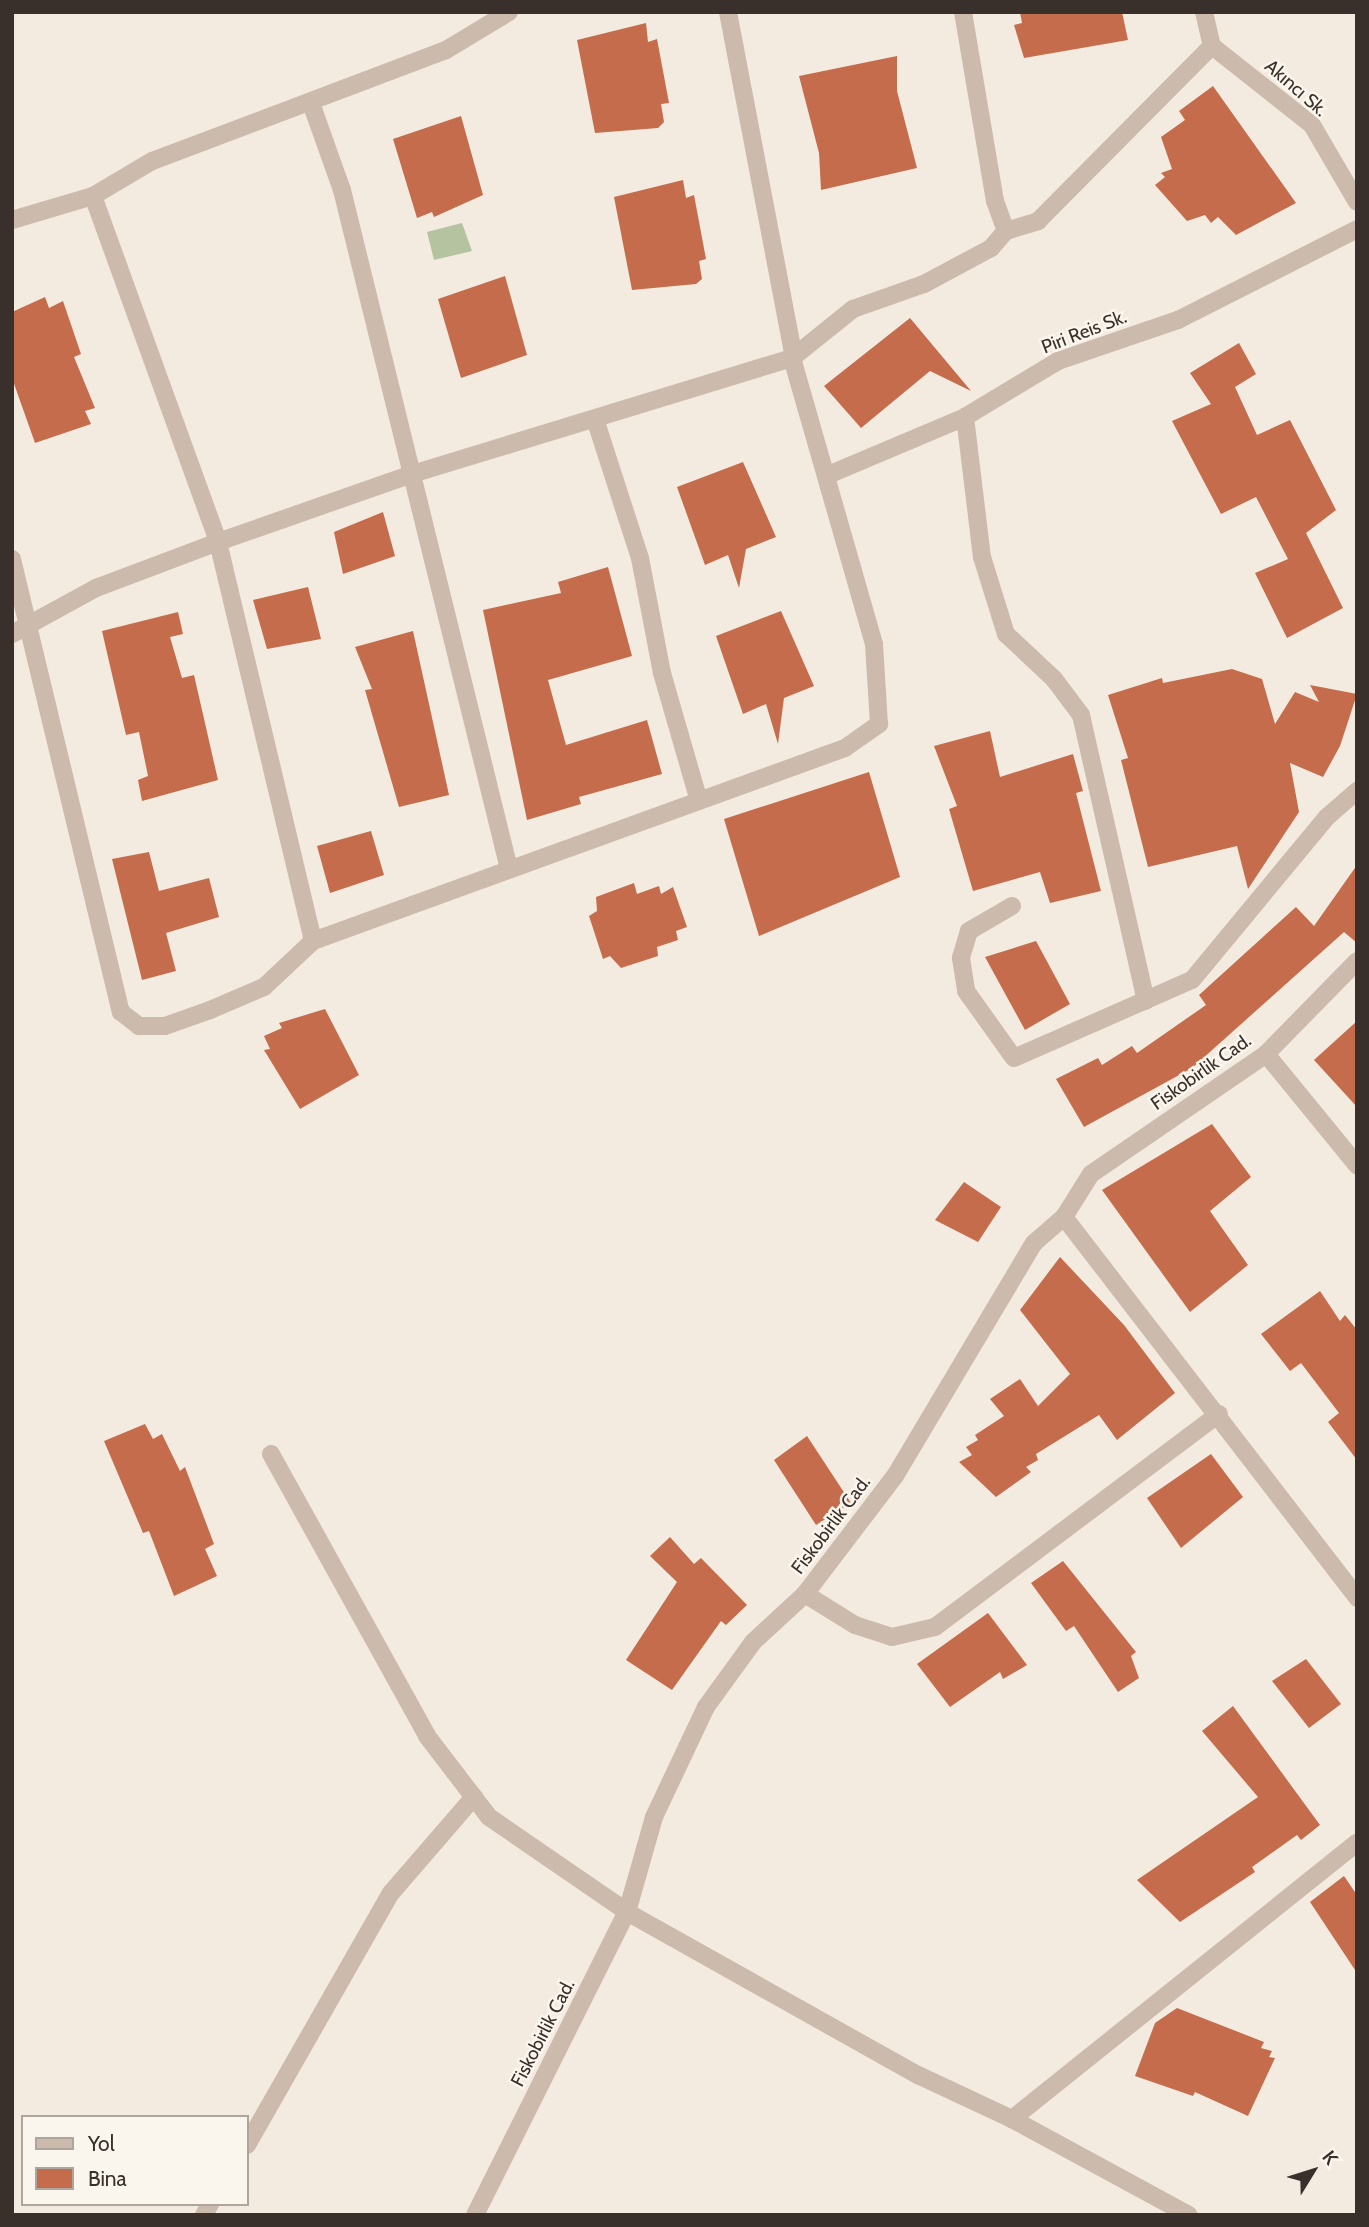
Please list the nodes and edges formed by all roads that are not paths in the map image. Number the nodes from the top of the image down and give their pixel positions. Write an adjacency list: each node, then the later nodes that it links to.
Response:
1 (509, 12): 6 (street)
2 (728, 12): 12 (street)
3 (963, 12): 11 (street)
4 (1204, 12): 5 (street)
5 (1212, 46): 8 (street, Akıncı Sk.); 11 (street)
6 (311, 103): 7 (street); 15 (street)
7 (93, 196): 9 (street); 17 (street)
8 (1357, 202)
9 (12, 220)
10 (1357, 229): 13 (street, Piri Reis Sk.)
11 (1006, 231): 12 (street)
12 (792, 356): 14 (street); 16 (street)
13 (965, 416): 16 (street, Piri Reis Sk.); 27 (street)
14 (596, 422): 15 (street); 22 (street)
15 (409, 475): 17 (street); 23 (street)
16 (828, 475): 22 (street)
17 (218, 542): 19 (street); 25 (street)
18 (12, 558): 19 (street)
19 (29, 624): 20 (street); 25 (street)
20 (12, 634)
21 (1357, 791): 27 (street)
22 (699, 801): 23 (street)
23 (509, 869): 25 (street)
24 (1012, 905): 27 (street)
25 (313, 941)
26 (1357, 961): 28 (street, Fiskobirlik Cad.)
27 (1146, 1001)
28 (1266, 1054): 29 (street); 30 (street, Fiskobirlik Cad.)
29 (1357, 1165)
30 (1064, 1217): 31 (street); 34 (street, Fiskobirlik Cad.)
31 (1219, 1413): 33 (street); 34 (street)
32 (271, 1454): 35 (street)
33 (1356, 1593)
34 (805, 1594): 37 (street, Fiskobirlik Cad.)
35 (474, 1797): 37 (street); 39 (street)
36 (1357, 1843): 38 (street)
37 (627, 1912): 38 (street); 40 (street, Fiskobirlik Cad.)
38 (1013, 2119): 41 (street)
39 (248, 2143)
40 (475, 2215)
41 (1188, 2215)

